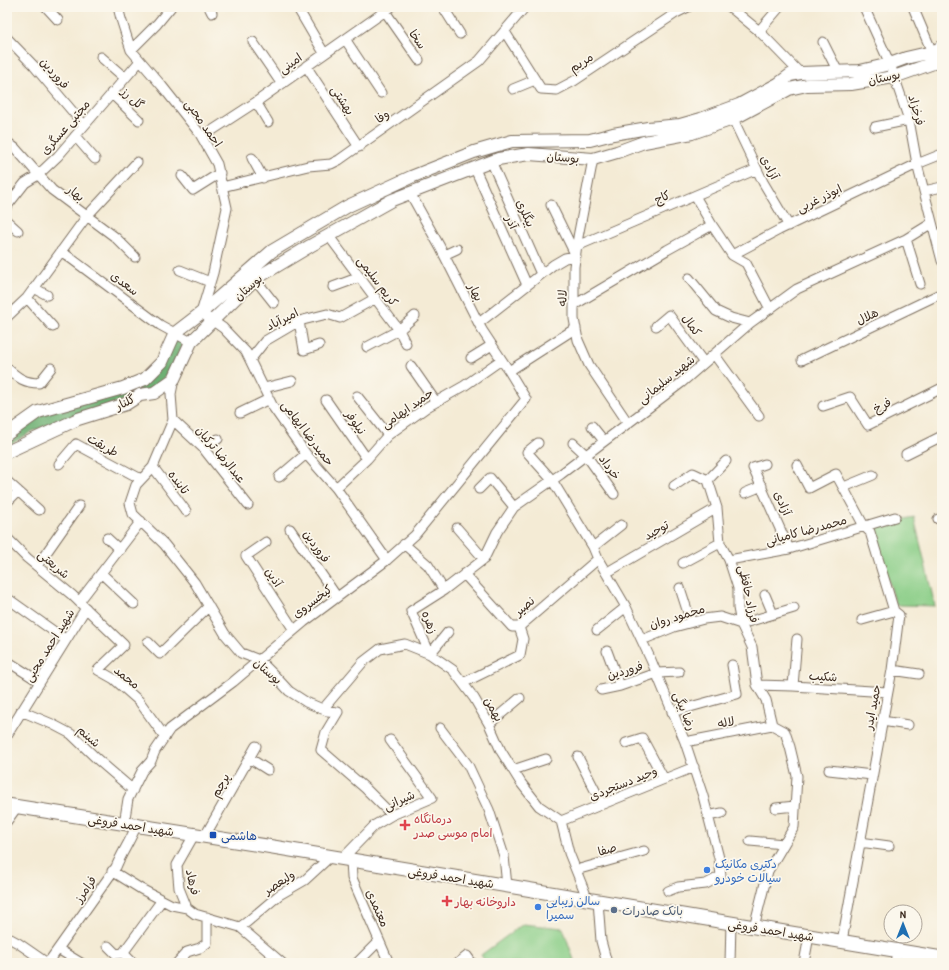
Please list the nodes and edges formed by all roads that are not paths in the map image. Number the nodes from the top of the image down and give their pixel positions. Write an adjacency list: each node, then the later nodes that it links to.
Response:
1 (46, 7): 13 (street)
2 (171, 7): 21 (street)
3 (297, 7): 23 (street)
4 (443, 7): 16 (street)
5 (525, 7): 15 (street, وفا)
6 (688, 7): 34 (street, مریم)
7 (730, 7): 14 (street)
8 (864, 7): 28 (street, فرخزاد)
9 (914, 7): 22 (street)
10 (118, 8): 21 (street, احمد محبی)
11 (386, 9): 18 (street, امینی); 25 (street, سخا)
12 (778, 9): 14 (street)
13 (58, 20)
14 (759, 31): 31 (street)
15 (505, 32): 34 (street, مریم); 49 (street, وفا)
16 (460, 34)
17 (7, 38): 44 (street, فروردین)
18 (345, 39): 23 (street, امینی); 37 (street)
19 (253, 42): 35 (street)
20 (823, 42): 30 (street)
21 (131, 50): 27 (street, احمد محبی)
22 (937, 50): 28 (street, بوستان)
23 (324, 53): 29 (street, امینی)
24 (101, 57): 33 (street)
25 (419, 60)
26 (942, 60): 32 (street, بوستان)
27 (140, 61): 33 (street, مجتبی عسگری); 47 (street, احمد محبی)
28 (890, 64): 30 (street, بوستان); 32 (street, فرخزاد)
29 (306, 66): 35 (street, امینی); 49 (street, بهشتی)
30 (838, 72): 31 (street, بوستان)
31 (800, 73): 103 (street, بوستان)
32 (894, 77): 40 (street, بوستان); 42 (street, فرخزاد)
33 (125, 78): 38 (street, مجتبی عسگری)
34 (535, 80): 36 (street)
35 (281, 83): 39 (street, امینی)
36 (513, 89)
37 (380, 93)
38 (111, 94): 41 (street, گل رز); 44 (street, مجتبی عسگری)
39 (256, 102): 43 (street); 47 (street, امینی)
40 (733, 118): 53 (street, بوستان); 58 (street, آزادی)
41 (139, 120)
42 (909, 120): 45 (street); 56 (street, فرخزاد)
43 (268, 122)
44 (84, 124): 46 (street, مجتبی عسگری)
45 (875, 128)
46 (75, 136): 52 (street); 60 (street, مجتبی عسگری)
47 (202, 137): 59 (street, احمد محبی)
48 (7, 142): 60 (street, بهار)
49 (359, 147): 62 (street, وفا)
50 (942, 154): 56 (street, ابوذر غربی)
51 (252, 158): 62 (street)
52 (95, 159)
53 (593, 159): 54 (street, بوستان); 78 (street, لاله)
54 (491, 161): 57 (street, بوستان); 87 (street, بیگلری)
55 (136, 162): 70 (street)
56 (917, 164): 65 (street, فرخزاد); 74 (street, ابوذر غربی)
57 (475, 168): 66 (street, بوستان); 93 (street, آذر)
58 (757, 169): 67 (street, کاج); 74 (street, آزادی)
59 (220, 173): 61 (street); 63 (street, احمد محبی)
60 (38, 175): 68 (street, مجتبی عسگری); 70 (street, بهار)
61 (182, 176)
62 (263, 178): 63 (street, وفا)
63 (222, 187): 91 (street, احمد محبی)
64 (942, 188): 65 (street)
65 (924, 191): 72 (street, فرخزاد)
66 (410, 193): 76 (street, بوستان); 81 (street, بهار)
67 (695, 196): 73 (street); 78 (street, کاج)
68 (8, 201)
69 (551, 205): 83 (street)
70 (87, 216): 80 (street); 84 (street, بهار)
71 (7, 221): 75 (street)
72 (932, 223): 77 (street, شهید سلیمانی); 85 (street, فرخزاد)
73 (712, 225): 82 (street); 101 (street)
74 (789, 226): 82 (street, ابوذر غربی)
75 (18, 231)
76 (328, 235): 88 (street, کریم سلیمی); 90 (street, بوستان)
77 (906, 239): 92 (street); 102 (street, شهید سلیمانی)
78 (577, 246): 83 (street, لاله)
79 (457, 249): 81 (street)
80 (61, 251): 95 (street); 114 (street, سعدی)
81 (444, 255): 108 (street, بهار)
82 (732, 255): 102 (street)
83 (576, 256): 87 (street); 101 (street, لاله)
84 (135, 257)
85 (942, 258)
86 (180, 270): 91 (street)
87 (541, 274): 93 (street)
88 (360, 277): 94 (street); 99 (street, کریم سلیمی)
89 (689, 278): 109 (street)
90 (255, 279): 100 (street); 106 (street, بوستان)
91 (210, 282): 103 (street, احمد محبی)
92 (920, 284)
93 (527, 285): 108 (street)
94 (333, 287)
95 (34, 288): 97 (street); 98 (street)
96 (942, 293): 124 (street, هلال)
97 (47, 295)
98 (27, 298): 105 (street); 111 (street)
99 (376, 298): 107 (street, امیرآباد); 113 (street, کریم سلیمی)
100 (274, 303)
101 (574, 305): 112 (street, لاله)
102 (770, 309): 109 (street, شهید سلیمانی)
103 (201, 313): 106 (street, حمیدرضا ایهامی); 114 (street, گلنار)
104 (414, 316): 113 (street)
105 (7, 318)
106 (213, 321): 115 (street); 122 (street, حمیدرضا ایهامی)
107 (298, 321): 117 (street); 122 (street, امیرآباد)
108 (479, 323): 118 (street, بهار)
109 (750, 323): 120 (street, شهید سلیمانی)
110 (656, 326): 125 (street, کمال)
111 (53, 327)
112 (576, 328): 129 (street); 143 (street, لاله)
113 (399, 330): 116 (street, کریم سلیمی); 119 (street)
114 (175, 333): 115 (street, سعدی); 145 (street, گلنار)
115 (191, 342): 130 (street)
116 (406, 344)
117 (319, 345)
118 (492, 345): 121 (street); 123 (street, بهار)
119 (367, 347)
120 (714, 354): 125 (street, شهید سلیمانی); 141 (street)
121 (471, 358)
122 (250, 360): 132 (street, حمیدرضا ایهامی)
123 (501, 360): 129 (street, بهار); 138 (street, حمید ایهامی)
124 (802, 360)
125 (704, 363): 143 (street, شهید سلیمانی)
126 (411, 366): 138 (street)
127 (7, 368): 128 (street)
128 (51, 368)
129 (509, 371): 136 (street, بهار)
130 (174, 379): 142 (street); 153 (street, گلنار)
131 (292, 381): 132 (street)
132 (264, 388): 135 (street, حمیدرضا ایهامی)
133 (942, 388): 139 (street, فرخ)
134 (357, 396): 146 (street)
135 (269, 399): 140 (street); 154 (street, حمیدرضا ایهامی)
136 (526, 399): 194 (street, کیخسروی)
137 (326, 400): 157 (street, نیلوفر)
138 (436, 402): 146 (street, حمید ایهامی)
139 (823, 406)
140 (240, 413)
141 (759, 416)
142 (173, 420): 152 (street, عبدالرضا ترکیان); 162 (street)
143 (628, 423): 149 (street, شهید سلیمانی)
144 (592, 426): 149 (street)
145 (7, 434)
146 (388, 435): 157 (street, حمید ایهامی)
147 (942, 436): 155 (street)
148 (218, 440): 152 (street)
149 (604, 441): 156 (street, شهید سلیمانی)
150 (538, 443): 166 (street, رضا بیگی)
151 (574, 443): 156 (street, خرداد)
152 (203, 448): 178 (street, عبدالرضا ترکیان)
153 (7, 452)
154 (306, 454): 164 (street); 172 (street, حمیدرضا ایهامی)
155 (906, 454)
156 (586, 455): 166 (street, شهید سلیمانی); 176 (street, خرداد)
157 (367, 459): 172 (street, حمید ایهامی)
158 (726, 461): 167 (street)
159 (59, 464): 165 (street, طریقت)
160 (765, 464): 170 (street, آزادی)
161 (797, 465): 171 (street)
162 (153, 467): 165 (street); 183 (street, تابنده)
163 (873, 475): 171 (street)
164 (279, 477)
165 (141, 479): 185 (street, بوستان)
166 (552, 480): 180 (street, شهید سلیمانی); 195 (street, رضا بیگی)
167 (708, 480): 169 (street); 181 (street, فرزاد حافظی)
168 (8, 482): 174 (street)
169 (674, 486)
170 (762, 486): 175 (street); 196 (street, آزادی)
171 (844, 487): 187 (street, حمید ایدر)
172 (336, 488): 200 (street, حمیدرضا ایهامی)
173 (479, 489): 180 (street)
174 (18, 491): 177 (street); 182 (street)
175 (745, 493)
176 (614, 494)
177 (7, 502)
178 (248, 505)
179 (79, 506): 203 (street)
180 (514, 508): 198 (street, شهید سلیمانی)
181 (717, 508): 193 (street, فرزاد حافظی); 205 (street, توحید)
182 (39, 510)
183 (186, 511)
184 (895, 517): 187 (street, محمدرضا کامیانی)
185 (142, 521): 197 (street, شهید احمد محبی); 214 (street, بوستان)
186 (621, 525): 195 (street)
187 (864, 526): 196 (street, محمدرضا کامیانی); 217 (street, حمید ایدر)
188 (457, 528): 198 (street)
189 (290, 529): 210 (street, فروردین)
190 (7, 538): 203 (street, شریعتی)
191 (107, 538): 197 (street)
192 (266, 542): 223 (street, آذین)
193 (720, 543): 201 (street, فرزاد حافظی); 202 (street)
194 (404, 544): 200 (street, کیخسروی); 208 (street)
195 (593, 547): 199 (street, رضا بیگی)
196 (790, 549): 201 (street, محمدرضا کامیانی)
197 (120, 550): 204 (street, شهید احمد محبی)
198 (484, 559): 206 (street, شهید سلیمانی)
199 (598, 559): 205 (street, رضا بیگی); 222 (street, نصیر)
200 (387, 560): 210 (street, کیخسروی)
201 (729, 560): 221 (street, فرزاد حافظی)
202 (683, 563)
203 (37, 566): 213 (street, شریعتی)
204 (101, 573): 212 (street); 213 (street, شهید احمد محبی)
205 (606, 573): 215 (street, رضا بیگی)
206 (464, 574): 208 (street, شهید سلیمانی); 222 (street)
207 (680, 588): 220 (street)
208 (444, 590): 231 (street, زهره)
209 (765, 595): 218 (street)
210 (337, 597): 223 (street, کیخسروی)
211 (7, 598): 226 (street)
212 (134, 604)
213 (82, 605): 226 (street, شهید احمد محبی); 256 (street, محمد)
214 (209, 606): 229 (street); 232 (street, بوستان)
215 (626, 607): 224 (street); 227 (street, رضا بیگی)
216 (794, 608): 218 (street)
217 (894, 611): 219 (street); 235 (street, حمید ایدر)
218 (773, 614): 221 (street)
219 (862, 620)
220 (691, 622): 221 (street, محمود روان); 227 (street, محمود روان)
221 (742, 624): 241 (street, فرزاد حافظی)
222 (519, 626): 240 (street, نصیر)
223 (294, 630): 232 (street, کیخسروی)
224 (596, 630)
225 (448, 632): 231 (street)
226 (66, 640): 239 (street, شهید احمد محبی)
227 (642, 640): 237 (street, رضا بیگی)
228 (797, 640): 243 (street)
229 (148, 642)
230 (607, 651): 242 (street)
231 (430, 654): 240 (street, بهمن); 247 (street, بهمن)
232 (259, 660): 247 (street, بوستان); 256 (street, کیخسروی)
233 (7, 661): 239 (street)
234 (732, 665): 249 (street)
235 (892, 670): 238 (street); 245 (street, حمید ایدر)
236 (679, 672): 237 (street, فروردین)
237 (657, 674): 242 (street, فروردین); 249 (street, رضا بیگی)
238 (919, 674)
239 (40, 682): 248 (street, شهید احمد محبی)
240 (463, 683): 251 (street, بهمن)
241 (757, 685): 243 (street, شکیب); 252 (street, فرزاد حافظی)
242 (620, 686): 244 (street, فروردین)
243 (793, 686): 245 (street, شکیب)
244 (601, 690)
245 (887, 692): 250 (street, حمید ایدر)
246 (520, 698): 251 (street)
247 (323, 709): 276 (street, بوستان)
248 (21, 711): 255 (street, شهید احمد محبی); 270 (street, شبنم)
249 (672, 712): 258 (street, رضا بیگی)
250 (882, 721): 253 (street); 268 (street, حمید ایدر)
251 (489, 724): 266 (street, بهمن)
252 (772, 725): 258 (street, لاله); 273 (street)
253 (908, 725)
254 (440, 728): 290 (street)
255 (7, 735)
256 (164, 737): 270 (street, کیخسروی)
257 (390, 740): 276 (street, شیرانی)
258 (685, 742): 264 (street, رضا بیگی)
259 (626, 743): 269 (street)
260 (256, 746): 262 (street, پرچم)
261 (578, 757): 271 (street)
262 (249, 758): 265 (street); 281 (street, پرچم)
263 (546, 759): 266 (street)
264 (694, 767): 269 (street, وحید دستجردی); 277 (street, رضا بیگی)
265 (268, 770)
266 (513, 770): 279 (street, بهمن)
267 (829, 770): 268 (street)
268 (872, 775): 283 (street, حمید ایدر)
269 (664, 779): 271 (street, وحید دستجردی)
270 (133, 790): 280 (street, کیخسروی)
271 (602, 804): 279 (street, وحید دستجردی)
272 (12, 806): 278 (street); 280 (main road, شهید احمد فروغی)
273 (796, 806): 274 (street); 284 (street)
274 (776, 808)
275 (722, 813): 277 (street)
276 (392, 815): 287 (street, شیرانی)
277 (708, 816): 291 (street, رضا بیگی)
278 (7, 821)
279 (561, 821): 288 (street)
280 (130, 825): 281 (main road, شهید احمد فروغی); 289 (street, فرامرز)
281 (200, 836): 287 (main road, شهید احمد فروغی); 294 (street, فرهاد)
282 (750, 840): 284 (street)
283 (860, 842): 285 (street); 302 (street, حمید ایدر)
284 (784, 844): 298 (street)
285 (889, 846)
286 (644, 851): 288 (street, صفا)
287 (341, 859): 290 (main road, شهید احمد فروغی); 297 (street, ولیعصر); 301 (street, معتمدی)
288 (576, 870): 293 (street)
289 (112, 871): 292 (street); 304 (street, فرامرز)
290 (507, 886): 293 (main road, شهید احمد فروغی)
291 (668, 891)
292 (162, 900): 294 (street); 305 (street)
293 (593, 900): 296 (main road, شهید احمد فروغی); 317 (street)
294 (187, 908): 295 (street, فرهاد)
295 (207, 917): 297 (street, فرهاد); 311 (street)
296 (731, 923): 298 (main road, شهید احمد فروغی); 318 (street)
297 (240, 927): 312 (street)
298 (754, 927): 299 (main road, شهید احمد فروغی)
299 (809, 936): 302 (main road, شهید احمد فروغی); 319 (street)
300 (7, 937): 308 (street)
301 (379, 941): 313 (street); 314 (street, معتمدی)
302 (842, 941): 306 (main road, شهید احمد فروغی)
303 (108, 946): 305 (street)
304 (58, 949): 308 (street, فرامرز); 309 (street)
305 (123, 952): 310 (street)
306 (896, 957): 307 (main road, شهید احمد فروغی)
307 (942, 958)
308 (47, 963)
309 (82, 963)
310 (133, 963)
311 (177, 963)
312 (282, 963)
313 (357, 963)
314 (389, 963)
315 (458, 963): 316 (street)
316 (472, 963)
317 (607, 963)
318 (730, 963)
319 (804, 963)

